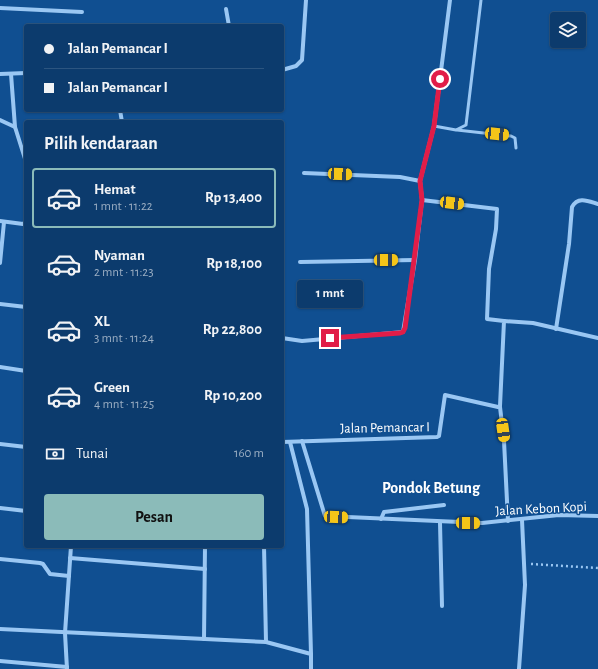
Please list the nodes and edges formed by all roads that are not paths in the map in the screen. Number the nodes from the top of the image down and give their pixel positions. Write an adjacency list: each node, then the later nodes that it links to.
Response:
1 (306, 0): 8 (street)
2 (450, 0): 13 (street)
3 (481, 0): 15 (lane)
4 (0, 8): 6 (street)
5 (226, 9): 7 (street)
6 (82, 12)
7 (229, 24)
8 (284, 69)
9 (24, 73): 11 (street)
10 (0, 74): 11 (street)
11 (11, 74): 14 (street)
12 (0, 120): 14 (street)
13 (434, 126): 15 (lane); 19 (street)
14 (16, 127): 17 (street)
15 (456, 130): 16 (lane)
16 (516, 148)
17 (24, 155)
18 (304, 173): 19 (street)
19 (420, 181): 20 (street)
20 (422, 200): 24 (street); 29 (street)
21 (598, 204): 30 (street)
22 (2, 222): 23 (street); 26 (street)
23 (24, 223)
24 (415, 260): 25 (street); 31 (street)
25 (300, 262)
26 (0, 263)
27 (0, 304): 28 (street)
28 (24, 307)
29 (504, 321): 30 (street); 35 (street)
30 (556, 329): 32 (street)
31 (284, 338)
32 (598, 338)
33 (0, 367): 34 (street)
34 (24, 371)
35 (499, 407): 36 (street, Jalan Pemancar I); 47 (street)
36 (302, 441): 38 (street, Jalan Pemancar I); 45 (street, Jalan Kebon Kopi)
37 (284, 442): 38 (street, Jalan Pemancar I)
38 (290, 442): 61 (street)
39 (0, 444): 40 (street)
40 (24, 447)
41 (444, 506): 45 (street)
42 (0, 508): 43 (street)
43 (24, 511)
44 (598, 516): 46 (street, Jalan Kebon Kopi)
45 (381, 519): 48 (street, Jalan Kebon Kopi)
46 (522, 520): 47 (street, Jalan Kebon Kopi); 65 (street)
47 (508, 521): 48 (street, Jalan Kebon Kopi)
48 (440, 522): 56 (street)
49 (71, 548): 52 (street)
50 (205, 548): 54 (street)
51 (264, 548): 60 (street)
52 (70, 558): 54 (street); 55 (street)
53 (0, 559): 55 (street)
54 (205, 569): 59 (street)
55 (69, 576): 58 (street)
56 (442, 606)
57 (0, 629): 58 (street)
58 (66, 634): 59 (street); 63 (street)
59 (204, 639): 60 (street)
60 (266, 642): 61 (street)
61 (311, 654): 64 (street)
62 (0, 661): 63 (street)
63 (67, 668)
64 (311, 669)
65 (519, 669)

